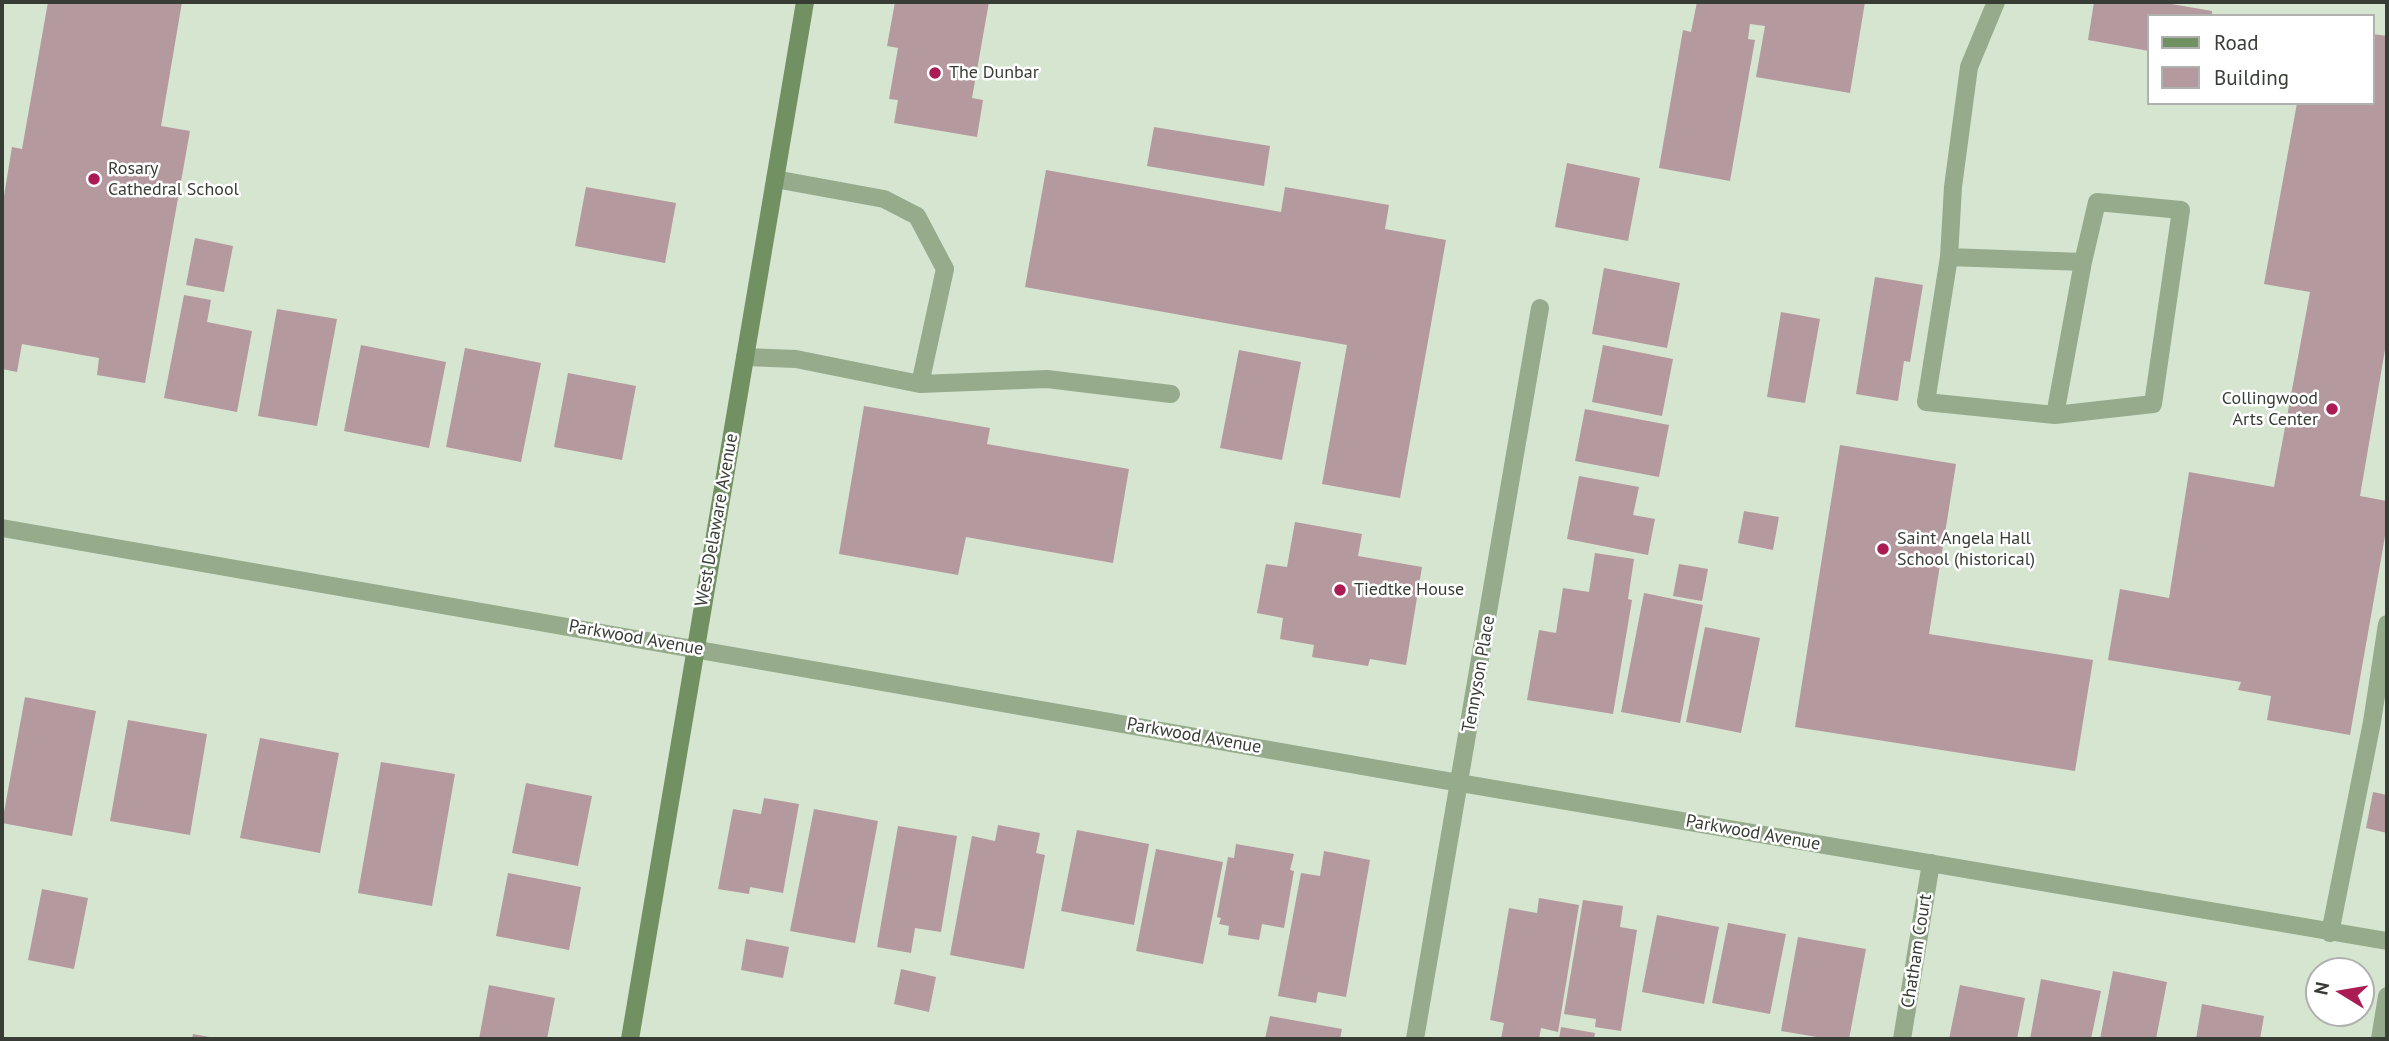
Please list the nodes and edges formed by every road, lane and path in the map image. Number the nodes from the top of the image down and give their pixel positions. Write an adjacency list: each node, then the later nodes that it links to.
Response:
1 (804, 2): 3 (street, West Delaware Avenue)
2 (1996, 2): 4 (street)
3 (775, 179): 7 (street, West Delaware Avenue); 8 (street)
4 (1949, 257): 5 (street); 10 (street)
5 (2083, 262): 10 (street); 10 (street)
6 (1540, 308): 14 (street, Tennyson Place)
7 (745, 357): 8 (street); 13 (street, West Delaware Avenue)
8 (920, 384): 9 (street)
9 (1171, 394)
10 (2055, 415)
11 (2, 528): 13 (street, Parkwood Avenue)
12 (2387, 624): 16 (street)
13 (696, 648): 14 (street, Parkwood Avenue); 19 (street, West Delaware Avenue)
14 (1461, 783): 15 (street, Parkwood Avenue); 20 (street, Tennyson Place)
15 (1931, 863): 16 (street, Parkwood Avenue); 21 (street, Chatham Court)
16 (2330, 933): 17 (street, Parkwood Avenue)
17 (2387, 941)
18 (2387, 996): 22 (street)
19 (630, 1039)
20 (1415, 1039)
21 (1902, 1039)
22 (2380, 1039)

